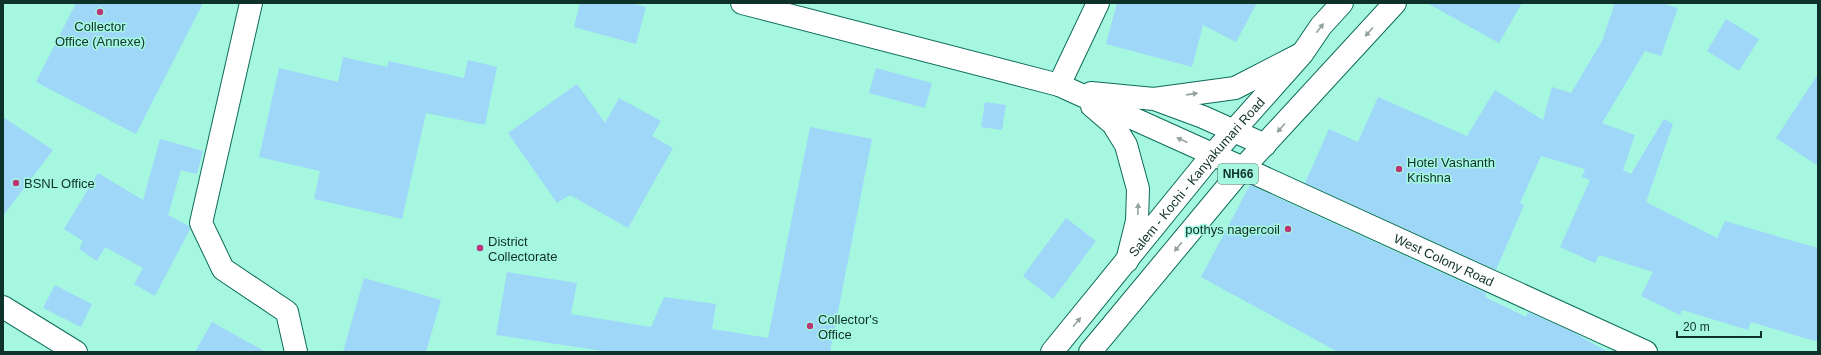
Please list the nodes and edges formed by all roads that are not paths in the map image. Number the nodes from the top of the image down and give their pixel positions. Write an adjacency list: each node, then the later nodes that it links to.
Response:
1 (251, 3): 16 (main road)
2 (742, 3): 7 (main road)
3 (1098, 3): 7 (main road)
4 (1342, 3): 6 (main road, Salem - Kochi - Kanyakumari Road / NH66, one-way to 4)
5 (1395, 3): 10 (main road, NH66, one-way to 10)
6 (1302, 54): 8 (main road, one-way to 6); 9 (main road, Salem - Kochi - Kanyakumari Road / NH66)
7 (1065, 88): 8 (main road); 11 (main road, West Colony Road, one-way to 7); 13 (main road, one-way to 7)
8 (1154, 99): 9 (main road)
9 (1234, 131): 10 (main road); 11 (main road, Salem - Kochi - Kanyakumari Road / NH66)
10 (1265, 145): 12 (main road, NH66)
11 (1213, 154): 12 (main road, West Colony Road); 13 (main road, Salem - Kochi - Kanyakumari Road / NH66)
12 (1243, 168): 18 (main road, NH66, one-way to 18); 19 (main road, West Colony Road)
13 (1127, 261): 17 (main road, Salem - Kochi - Kanyakumari Road / NH66, one-way to 13)
14 (3, 307): 15 (main road)
15 (76, 352)
16 (296, 352)
17 (1052, 352)
18 (1090, 352)
19 (1646, 352)

